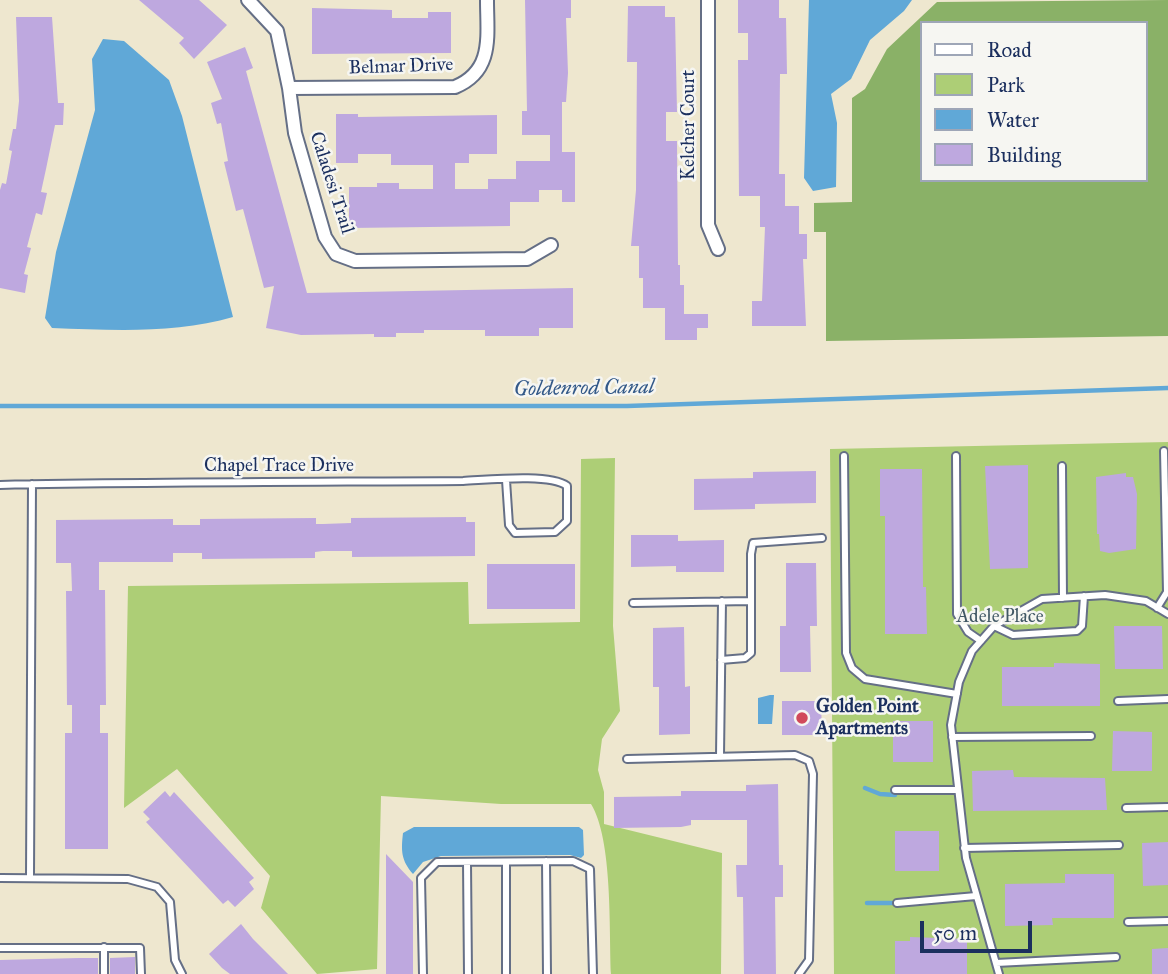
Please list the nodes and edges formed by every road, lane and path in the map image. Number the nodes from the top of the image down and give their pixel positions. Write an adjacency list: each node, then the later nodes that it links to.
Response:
1 (248, 0): 4 (street, Caladesi Trail)
2 (487, 0): 4 (street, Belmar Drive)
3 (708, 0): 6 (street, Kelcher Court)
4 (289, 88): 5 (street, Caladesi Trail)
5 (551, 244)
6 (718, 249)
7 (1164, 451): 20 (lane)
8 (844, 456): 25 (lane)
9 (956, 456): 23 (lane)
10 (1062, 466): 16 (lane)
11 (506, 480): 11 (lane, Chapel Trace Drive); 12 (lane, Chapel Trace Drive)
12 (32, 484): 13 (lane, Chapel Trace Drive); 41 (lane)
13 (0, 485)
14 (822, 538): 18 (lane)
15 (1084, 596): 16 (lane); 20 (lane); 22 (lane)
16 (1063, 598): 22 (lane)
17 (722, 601): 18 (lane); 19 (lane); 24 (lane)
18 (750, 601): 24 (lane)
19 (634, 603)
20 (1157, 608): 21 (lane)
21 (1168, 614)
22 (994, 626): 23 (lane)
23 (981, 641): 25 (lane)
24 (721, 660): 30 (lane)
25 (957, 694): 29 (lane)
26 (1168, 699): 27 (lane)
27 (1118, 701)
28 (1091, 736): 29 (lane)
29 (952, 737): 33 (lane)
30 (720, 756): 31 (lane); 59 (lane)
31 (626, 759)
32 (895, 790): 33 (lane)
33 (958, 790): 37 (lane)
34 (1126, 807): 35 (lane)
35 (1168, 807)
36 (1119, 845): 37 (lane)
37 (964, 848): 43 (lane)
38 (546, 861): 40 (lane); 57 (lane); 58 (lane)
39 (467, 862): 40 (lane); 54 (lane); 55 (lane)
40 (506, 862): 56 (lane)
41 (30, 877): 42 (lane); 51 (lane)
42 (0, 878)
43 (976, 896): 44 (lane); 50 (lane)
44 (897, 903)
45 (1168, 921): 46 (lane)
46 (1128, 922)
47 (104, 947): 48 (lane); 52 (lane); 53 (lane)
48 (0, 948)
49 (1116, 957): 50 (lane)
50 (996, 963): 60 (lane)
51 (179, 973)
52 (104, 974)
53 (141, 974)
54 (423, 974)
55 (468, 974)
56 (506, 974)
57 (547, 974)
58 (593, 974)
59 (799, 974)
60 (999, 974)

